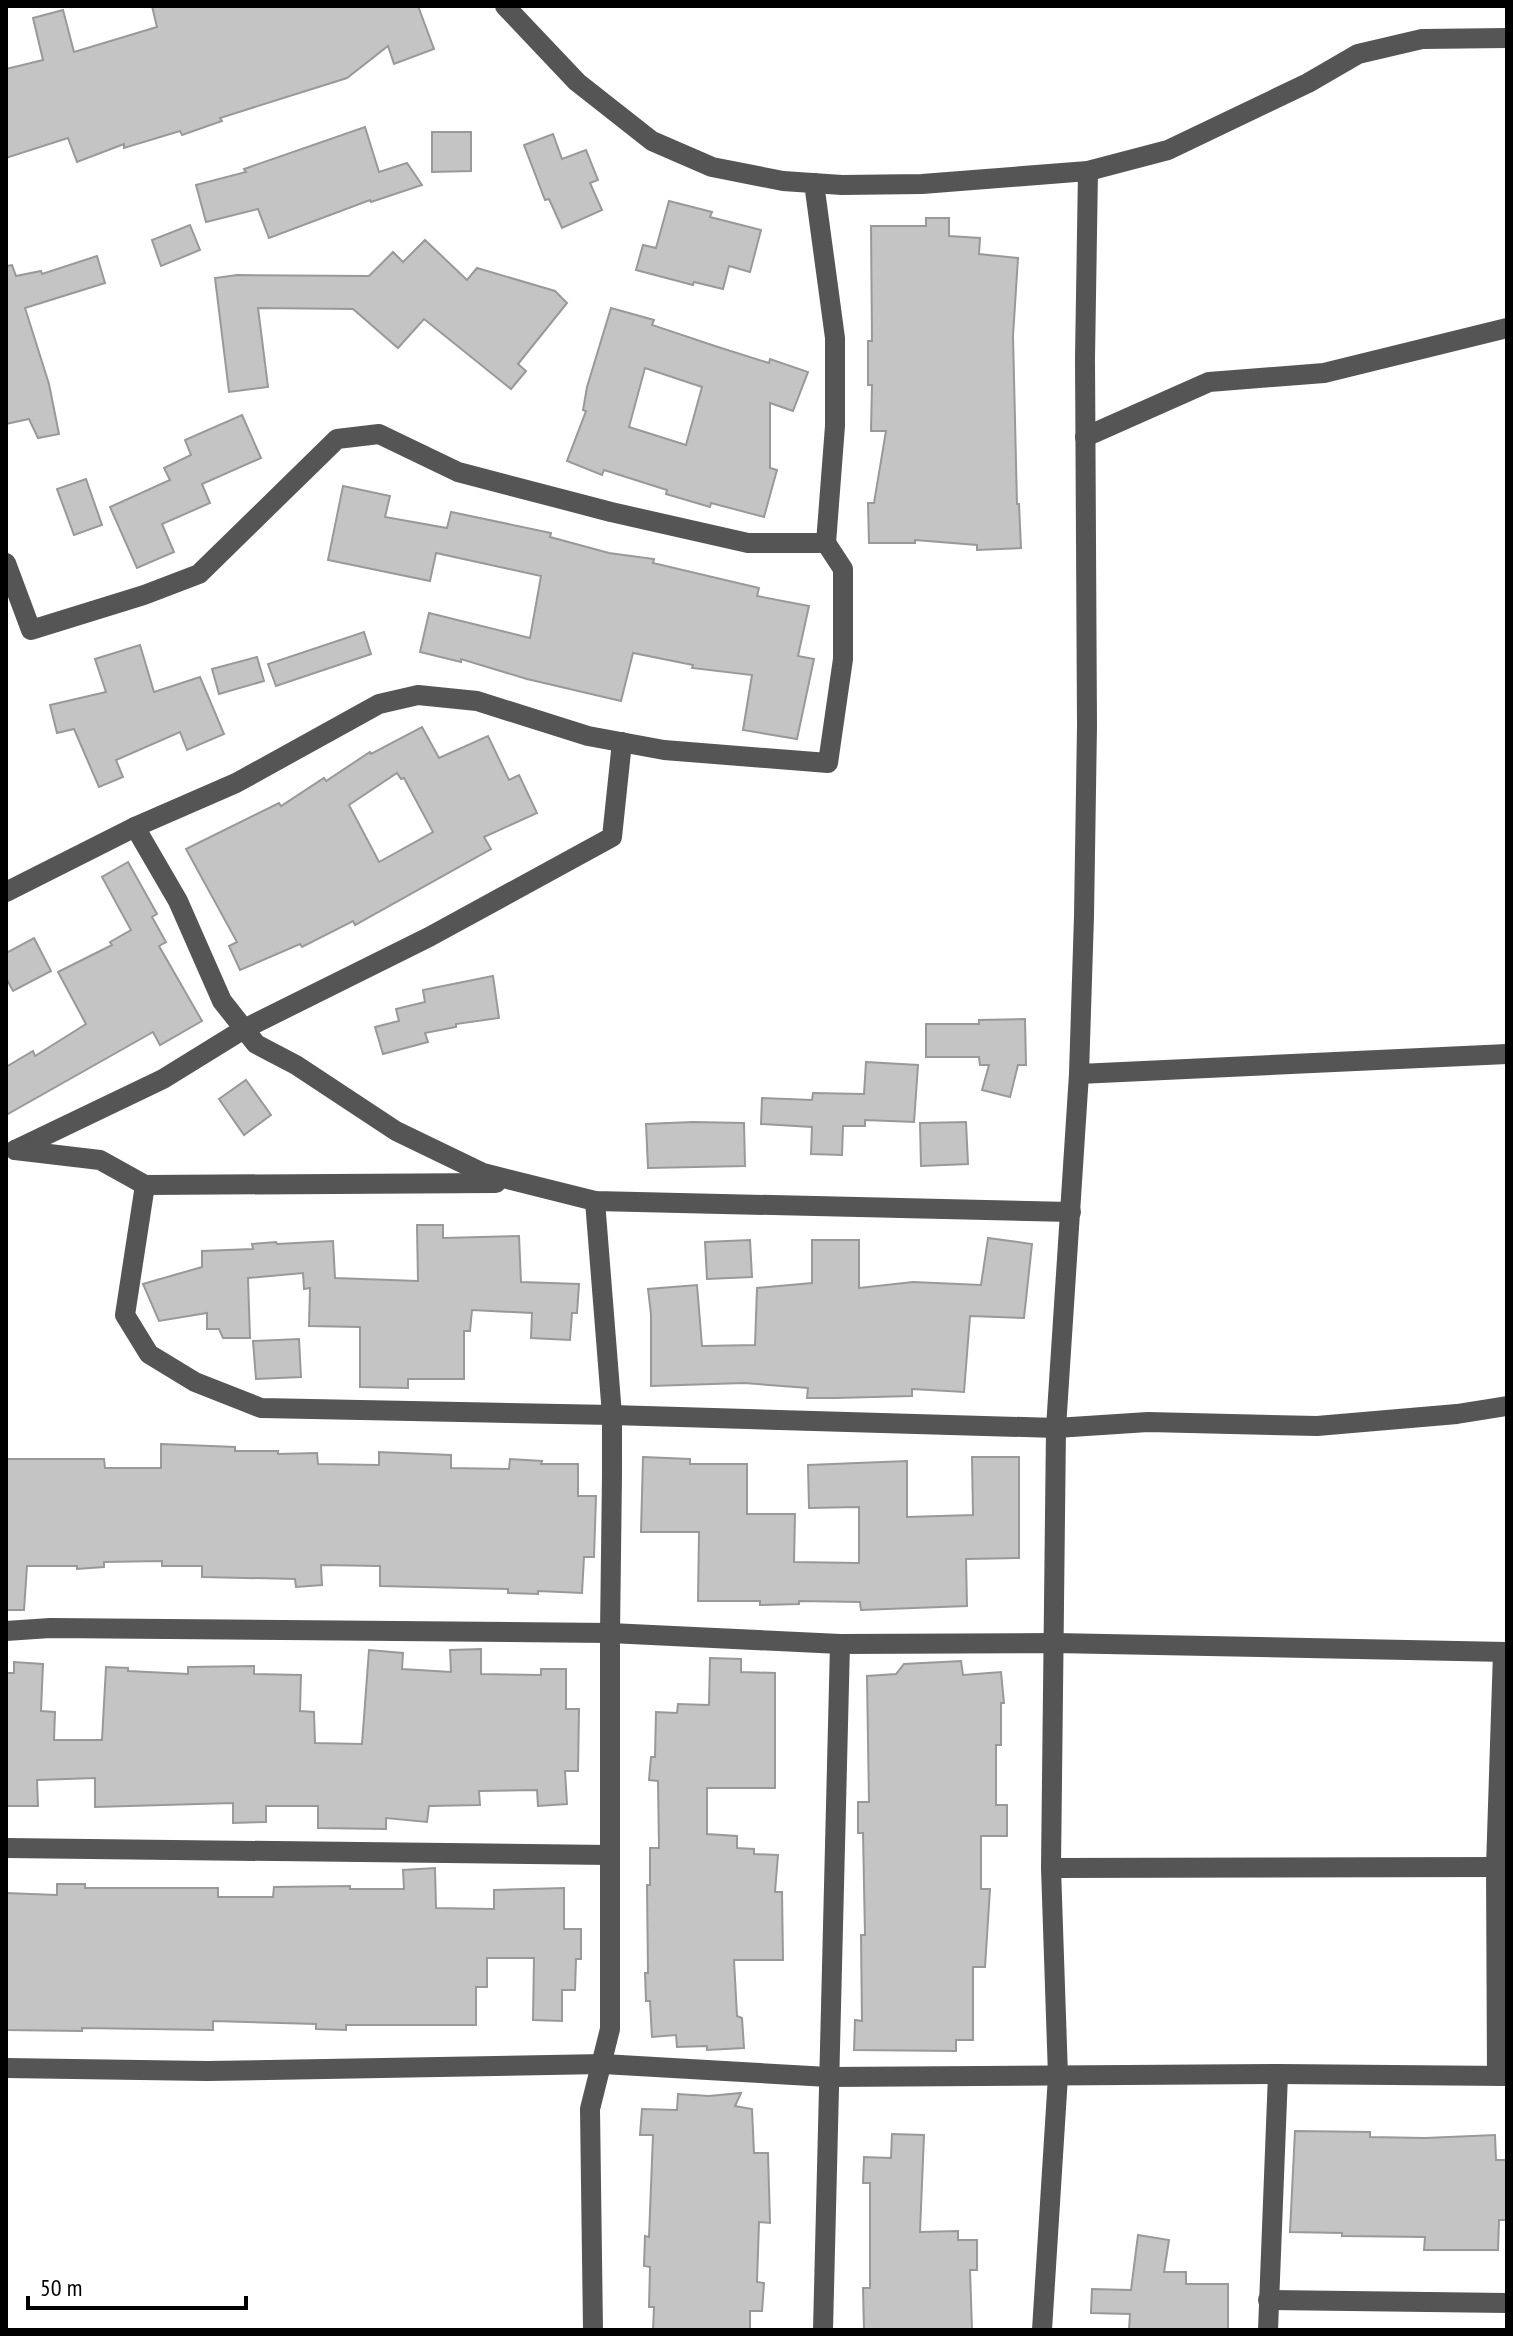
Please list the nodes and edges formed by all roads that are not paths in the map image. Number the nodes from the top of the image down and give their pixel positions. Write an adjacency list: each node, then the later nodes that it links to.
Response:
1 (505, 6): 4 (street)
2 (1507, 38): 3 (street)
3 (1088, 171): 4 (street); 6 (street)
4 (814, 183): 7 (street)
5 (1507, 328): 6 (street)
6 (1085, 437): 14 (street)
7 (826, 543): 8 (street); 9 (street)
8 (6, 563)
9 (622, 742): 10 (street); 12 (street)
10 (135, 827): 11 (street); 12 (street)
11 (6, 892)
12 (244, 1029): 15 (street); 16 (street)
13 (1507, 1054): 14 (street)
14 (1079, 1074): 18 (street)
15 (521, 1183): 16 (street); 17 (street)
16 (145, 1185): 20 (street)
17 (595, 1201): 18 (street); 20 (street)
18 (1071, 1212): 21 (street)
19 (1507, 1406): 21 (street)
20 (612, 1415): 21 (street); 23 (street)
21 (1056, 1428): 24 (street)
22 (6, 1631): 23 (street)
23 (610, 1633): 25 (street); 28 (street)
24 (1054, 1643): 25 (street); 26 (street); 30 (street)
25 (840, 1644): 36 (street)
26 (1505, 1652): 29 (street)
27 (6, 1848): 28 (street)
28 (610, 1855): 31 (street)
29 (1501, 1867): 30 (street); 35 (street)
30 (1051, 1868): 34 (street)
31 (603, 2064): 32 (street); 36 (street); 39 (street)
32 (6, 2068)
33 (1278, 2074): 34 (street); 35 (street); 37 (street)
34 (1058, 2076): 36 (street); 41 (street)
35 (1502, 2076)
36 (828, 2077): 40 (street)
37 (1268, 2300): 38 (street); 42 (street)
38 (1507, 2303)
39 (593, 2330)
40 (823, 2330)
41 (1042, 2330)
42 (1268, 2330)

